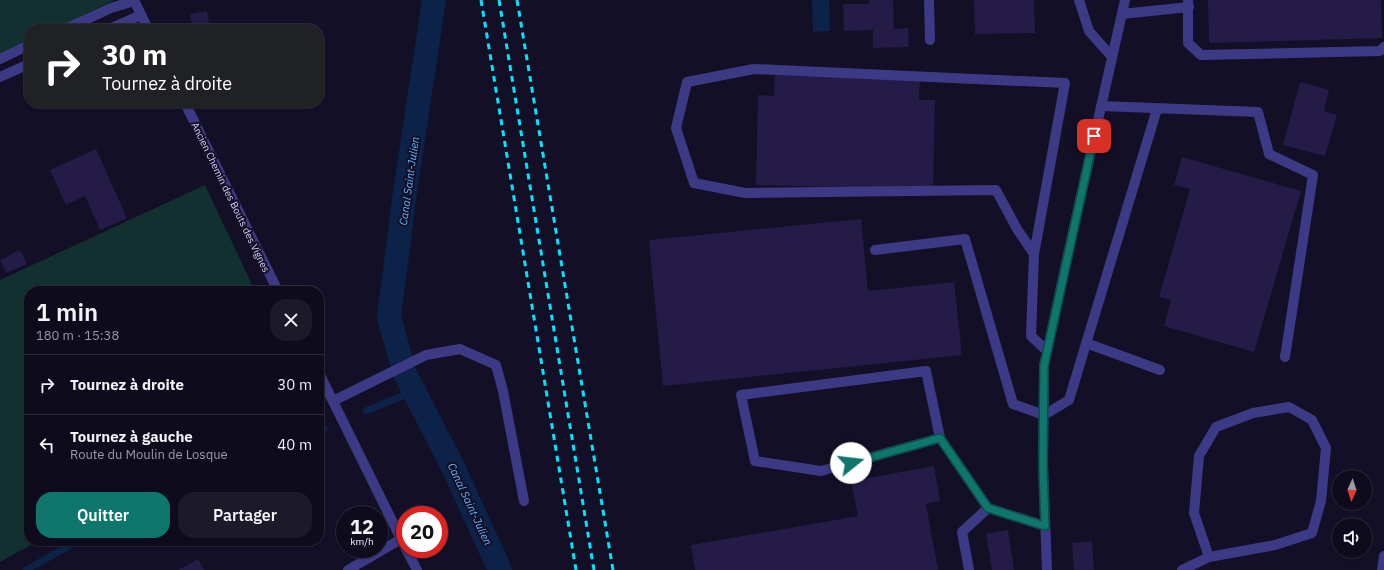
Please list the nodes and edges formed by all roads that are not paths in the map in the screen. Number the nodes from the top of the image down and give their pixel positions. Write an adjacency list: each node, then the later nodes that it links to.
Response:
1 (134, 0): 7 (street); 8 (street)
2 (929, 0): 11 (street)
3 (1079, 0): 14 (street)
4 (1125, 0): 6 (street)
5 (1189, 3): 6 (street); 13 (street)
6 (1122, 14): 14 (street)
7 (141, 15): 9 (street); 10 (street)
8 (76, 24)
9 (120, 24)
10 (146, 24)
11 (930, 40)
12 (24, 47): 15 (street)
13 (1384, 47)
14 (1112, 57): 18 (street)
15 (0, 59)
16 (24, 66): 17 (street)
17 (0, 77)
18 (1101, 106): 20 (street); 25 (street)
19 (187, 108): 23 (street, Ancien Chemin des Bouts des Vignes)
20 (1157, 109): 24 (street); 26 (street)
21 (875, 250): 30 (street)
22 (1034, 254): 22 (street); 25 (street)
23 (276, 286)
24 (1086, 343): 27 (street); 30 (street)
25 (1047, 351): 30 (street)
26 (1285, 357)
27 (1160, 370)
28 (324, 384): 29 (street)
29 (333, 401): 32 (street); 35 (street)
30 (1044, 414): 34 (street)
31 (940, 438): 31 (street); 33 (street)
32 (524, 501)
33 (988, 508): 34 (street); 42 (street)
34 (1045, 526): 43 (street)
35 (396, 529)
36 (396, 549): 40 (street)
37 (1384, 556): 45 (street)
38 (1209, 557): 38 (street); 44 (street)
39 (410, 558): 41 (street)
40 (348, 570)
41 (416, 570)
42 (969, 570)
43 (1047, 570)
44 (1182, 570)
45 (1382, 570)

